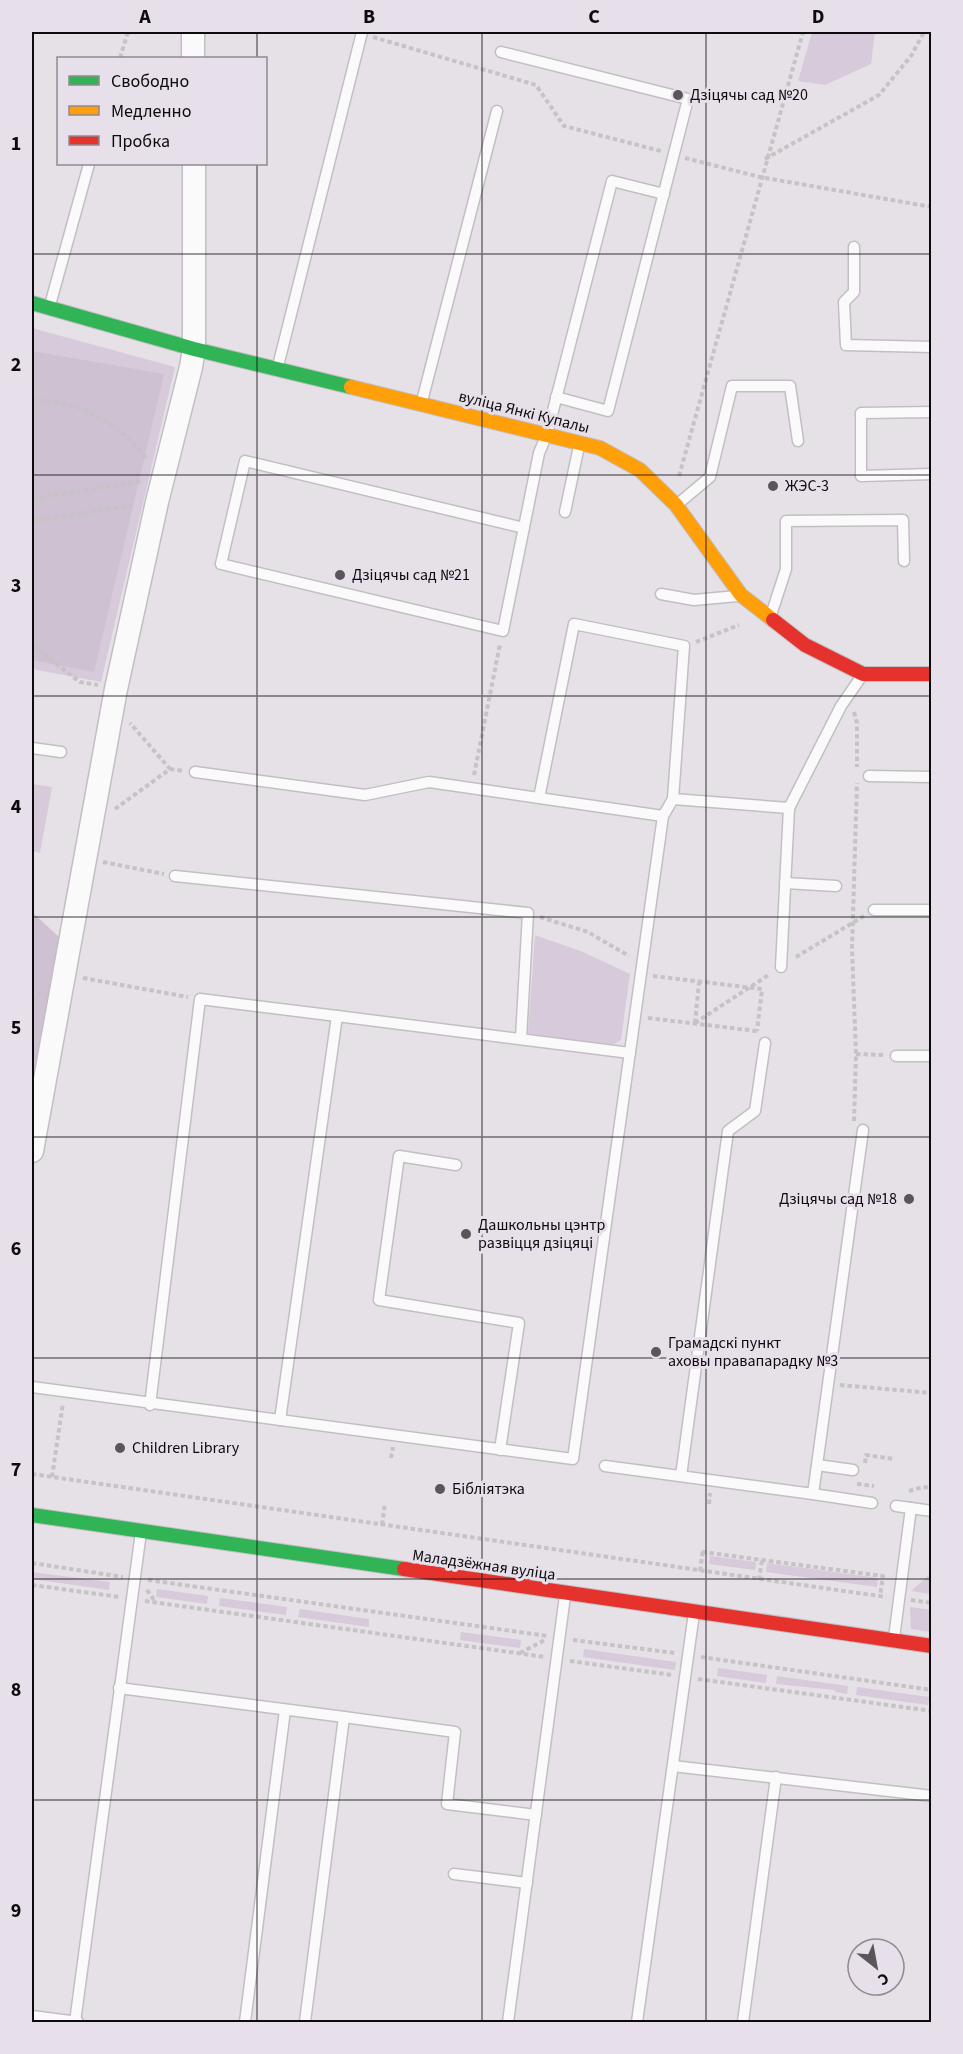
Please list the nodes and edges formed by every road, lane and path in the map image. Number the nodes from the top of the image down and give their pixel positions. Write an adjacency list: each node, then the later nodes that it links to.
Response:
1 (128, 32): 7 (path)
2 (193, 32): 8 (street)
3 (361, 32): 10 (path); 22 (lane)
4 (802, 32): 11 (path)
5 (924, 32): 11 (path)
6 (501, 52): 10 (lane)
7 (120, 57)
8 (193, 57)
9 (497, 111): 25 (lane)
10 (674, 155): 14 (path); 15 (lane)
11 (765, 160): 14 (path)
12 (89, 165): 19 (lane)
13 (194, 165): 21 (street)
14 (760, 177): 16 (path); 33 (path)
15 (664, 194): 23 (lane); 23 (lane)
16 (932, 207)
17 (854, 247): 20 (lane)
18 (32, 303): 19 (street, вуліца Янкі Купалы)
19 (49, 308): 21 (street, вуліца Янкі Купалы)
20 (932, 347)
21 (194, 349): 22 (street, вуліца Янкі Купалы); 31 (street)
22 (277, 370): 25 (street, вуліца Янкі Купалы)
23 (556, 397): 27 (lane)
24 (32, 399): 31 (path)
25 (422, 404): 27 (street, вуліца Янкі Купалы)
26 (932, 412): 30 (lane)
27 (547, 434): 29 (street, вуліца Янкі Купалы); 37 (lane)
28 (798, 441): 33 (lane)
29 (580, 442): 33 (street, вуліца Янкі Купалы); 35 (lane)
30 (932, 474)
31 (163, 478): 32 (path); 34 (street)
32 (32, 499)
33 (672, 501): 40 (street, вуліца Янкі Купалы)
34 (157, 502): 36 (path); 49 (street)
35 (566, 512)
36 (32, 521)
37 (524, 528): 43 (lane); 43 (lane)
38 (904, 561): 41 (lane)
39 (661, 594): 40 (lane)
40 (741, 595): 41 (street, вуліца Янкі Купалы)
41 (770, 618): 46 (street, вуліца Янкі Купалы)
42 (740, 624): 45 (path)
43 (503, 631): 55 (path)
44 (32, 645): 49 (path)
45 (684, 646): 56 (lane); 57 (lane)
46 (863, 674): 47 (street, вуліца Янкі Купалы); 48 (lane)
47 (932, 674)
48 (849, 694): 58 (lane); 80 (path)
49 (115, 697): 60 (street); 60 (path)
50 (32, 748): 51 (lane)
51 (61, 752)
52 (195, 772): 55 (lane)
53 (869, 776): 54 (lane)
54 (932, 777)
55 (472, 789): 56 (lane)
56 (539, 798): 59 (lane)
57 (673, 799): 58 (lane); 59 (lane)
58 (789, 808): 63 (lane)
59 (663, 816): 69 (lane)
60 (91, 826): 61 (street)
61 (85, 859): 62 (path); 70 (street)
62 (175, 876): 67 (lane)
63 (785, 883): 64 (lane); 68 (lane)
64 (836, 886)
65 (874, 910): 66 (lane)
66 (932, 910)
67 (528, 913): 69 (path); 77 (lane)
68 (781, 967)
69 (641, 969): 71 (path); 74 (lane)
70 (64, 974): 72 (path); 84 (street)
71 (699, 982): 75 (path); 76 (path)
72 (200, 999): 73 (lane); 90 (lane)
73 (337, 1016): 77 (lane); 91 (lane)
74 (635, 1017): 75 (path); 79 (lane)
75 (695, 1023): 76 (path)
76 (757, 1030): 78 (path)
77 (521, 1038): 79 (lane)
78 (765, 1043): 100 (lane)
79 (630, 1053): 92 (lane)
80 (856, 1054): 81 (path); 83 (path)
81 (896, 1056): 82 (lane)
82 (932, 1056)
83 (863, 1130): 86 (lane)
84 (32, 1151)
85 (456, 1165): 92 (lane)
86 (827, 1384): 89 (path); 94 (lane)
87 (32, 1387): 88 (lane)
88 (64, 1392): 90 (lane); 101 (path)
89 (932, 1393)
90 (150, 1405): 91 (lane)
91 (280, 1420): 92 (lane)
92 (500, 1449)
93 (894, 1459): 95 (path)
94 (817, 1465): 97 (lane); 105 (lane)
95 (865, 1465)
96 (605, 1466): 100 (lane)
97 (853, 1470)
98 (32, 1474): 101 (path)
99 (864, 1475): 102 (path)
100 (681, 1476): 105 (lane)
101 (52, 1477): 112 (path)
102 (862, 1485)
103 (932, 1488): 104 (path)
104 (912, 1492)
105 (813, 1494): 107 (lane)
106 (385, 1503): 112 (path)
107 (872, 1503)
108 (896, 1506): 109 (lane)
109 (911, 1508): 110 (lane); 122 (lane)
110 (932, 1511)
111 (32, 1515): 113 (street, Маладзёжная вуліца)
112 (382, 1525): 116 (path)
113 (141, 1532): 117 (lane); 120 (street, Маладзёжная вуліца)
114 (762, 1560): 116 (path); 118 (path); 121 (path)
115 (32, 1563): 117 (path)
116 (700, 1572): 118 (path)
117 (134, 1578): 123 (lane); 126 (path)
118 (759, 1580): 121 (path)
119 (32, 1585): 123 (path)
120 (565, 1593): 125 (street, Маладзёжная вуліца); 126 (lane)
121 (880, 1596): 122 (path)
122 (899, 1598): 124 (path); 127 (lane)
123 (131, 1599): 129 (path); 133 (lane)
124 (932, 1603)
125 (694, 1612): 127 (street, Маладзёжная вуліца); 130 (lane)
126 (556, 1637): 129 (path); 130 (path); 131 (lane)
127 (894, 1641): 128 (street, Маладзёжная вуліца)
128 (932, 1646)
129 (519, 1654): 131 (path)
130 (688, 1655): 132 (lane); 134 (path)
131 (556, 1659): 132 (path); 142 (lane)
132 (685, 1677): 137 (path); 139 (lane)
133 (119, 1688): 136 (lane); 146 (lane)
134 (932, 1690)
135 (932, 1706): 137 (path)
136 (285, 1710): 138 (lane); 147 (lane)
137 (931, 1711)
138 (344, 1717): 142 (lane); 148 (lane)
139 (673, 1766): 140 (lane); 150 (lane)
140 (776, 1777): 141 (lane); 151 (lane)
141 (932, 1796)
142 (536, 1815): 144 (lane)
143 (454, 1874): 144 (lane)
144 (527, 1883): 149 (lane)
145 (32, 2016): 146 (lane)
146 (77, 2022)
147 (245, 2022)
148 (305, 2022)
149 (508, 2022)
150 (637, 2022)
151 (743, 2022)

